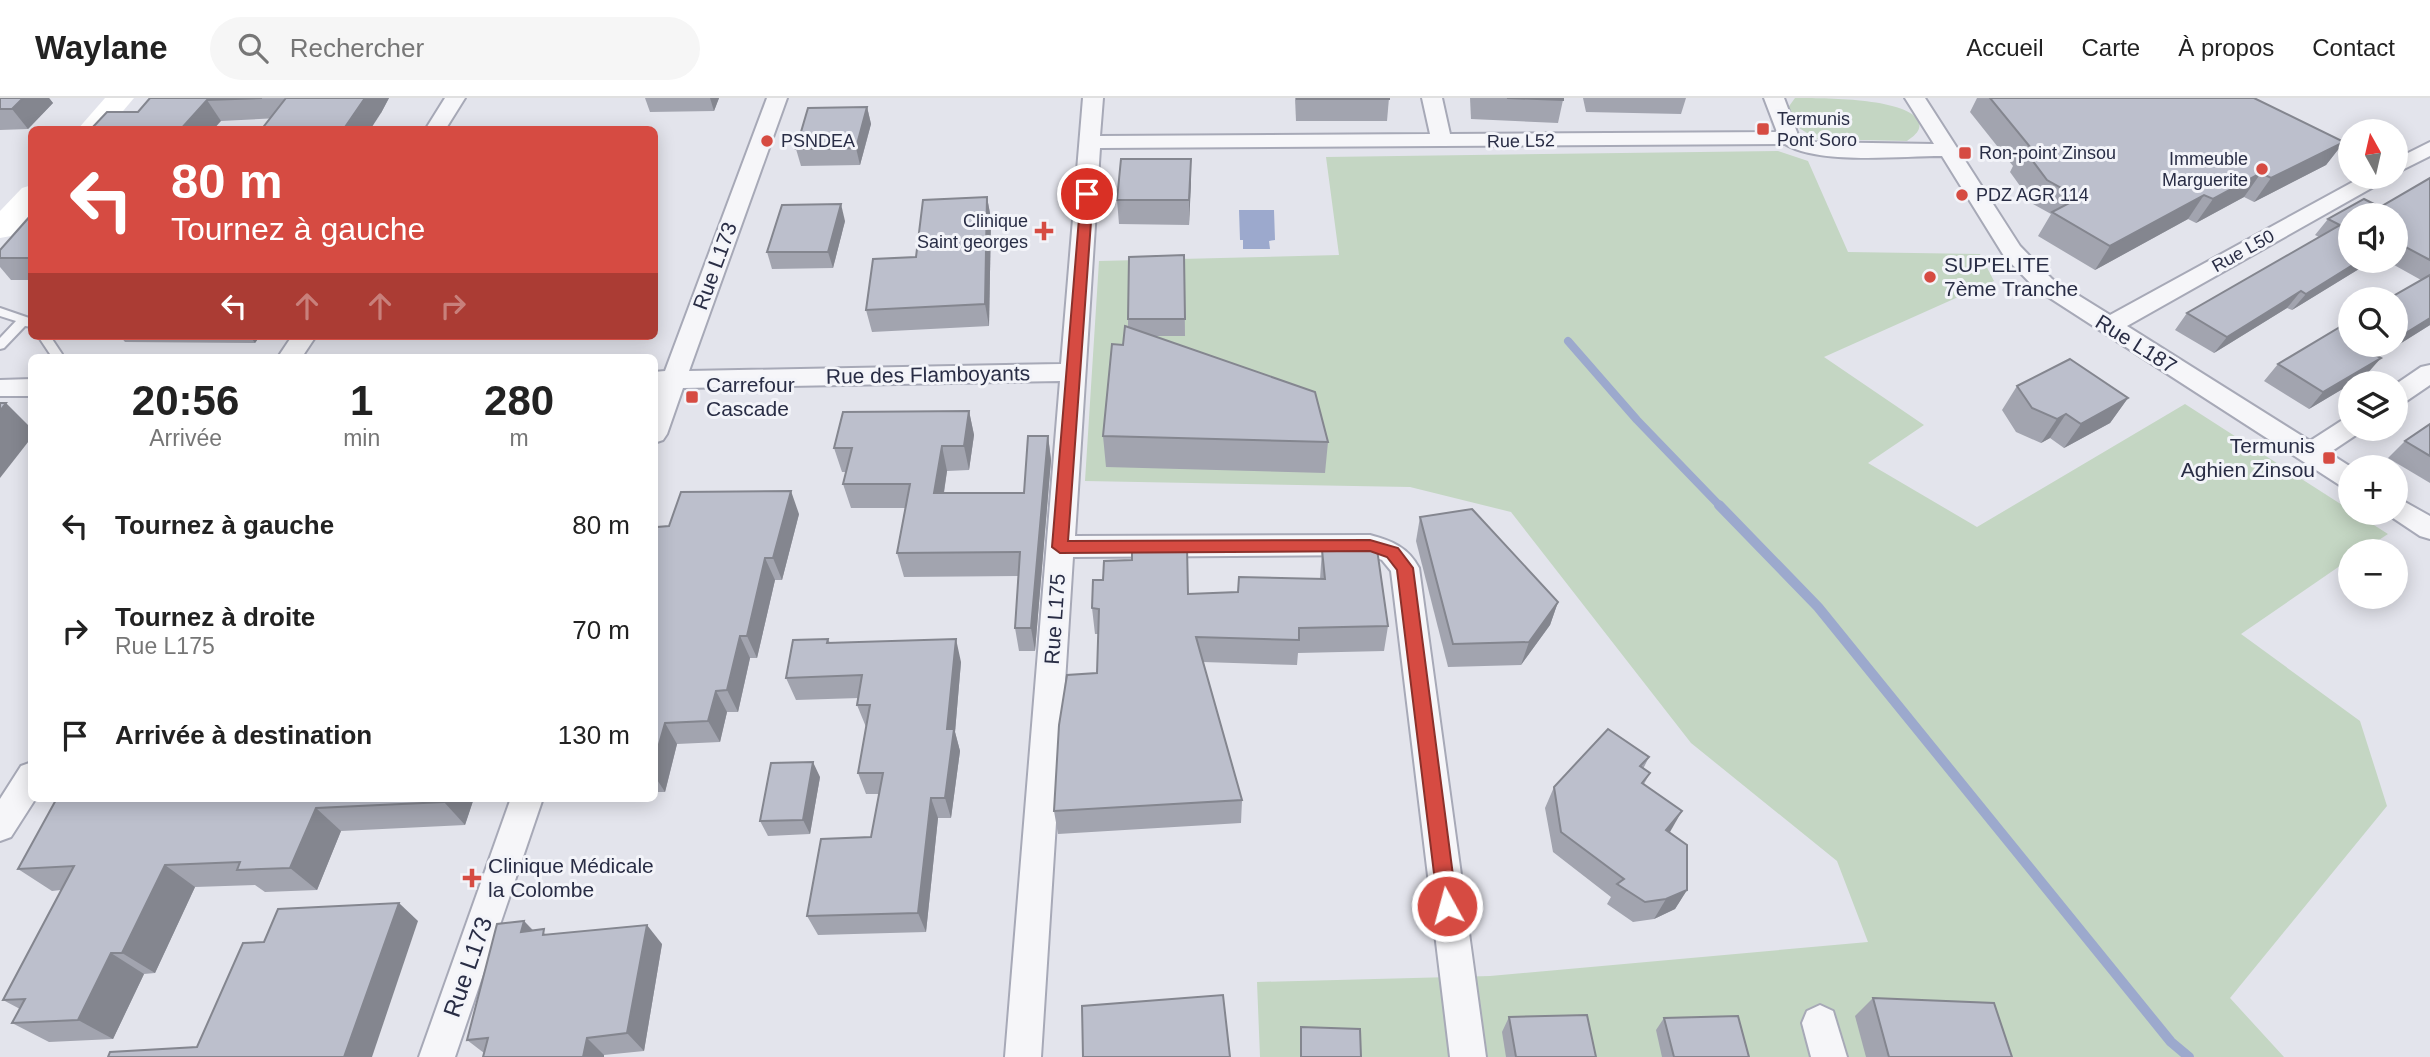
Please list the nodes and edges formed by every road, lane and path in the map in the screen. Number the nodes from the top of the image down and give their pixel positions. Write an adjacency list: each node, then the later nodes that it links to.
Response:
1 (120, 98): 8 (street)
2 (455, 98): 9 (street)
3 (777, 98): 25 (street, Rue L173)
4 (1093, 98): 11 (street, Rue L175)
5 (1432, 98): 12 (street)
6 (1774, 98): 10 (street)
7 (1915, 98): 14 (street, Rue L187)
8 (95, 126)
9 (438, 126)
10 (1789, 138): 12 (street, Rue L52); 14 (street, Rue L52)
11 (1091, 142): 12 (street, Rue L52); 23 (street, Rue L175)
12 (1442, 142)
13 (2430, 148): 15 (street)
14 (1948, 150): 21 (street, Rue L187)
15 (2408, 160)
16 (2355, 189): 21 (street, Rue L50)
17 (28, 198): 18 (street)
18 (0, 229)
19 (0, 312): 20 (lane)
20 (28, 322): 22 (lane)
21 (2108, 326): 31 (street, Rue L187)
22 (0, 345)
23 (1075, 372): 25 (street, Rue des Flamboyants); 35 (street, Rue L175)
24 (2430, 373): 28 (street)
25 (664, 380): 29 (street, Rue L173)
26 (28, 387): 27 (street)
27 (0, 388)
28 (2408, 388)
29 (658, 412)
30 (2338, 435): 31 (street)
31 (2309, 453): 32 (street, Rue L187)
32 (2338, 471)
33 (2408, 515): 34 (street)
34 (2430, 529)
35 (1060, 547): 41 (street, Rue L175); 42 (street)
36 (28, 782): 38 (street)
37 (526, 802): 40 (street, Rue L173)
38 (0, 827)
39 (1820, 1023): 43 (street)
40 (437, 1057)
41 (1023, 1057)
42 (1468, 1057)
43 (1829, 1057)

